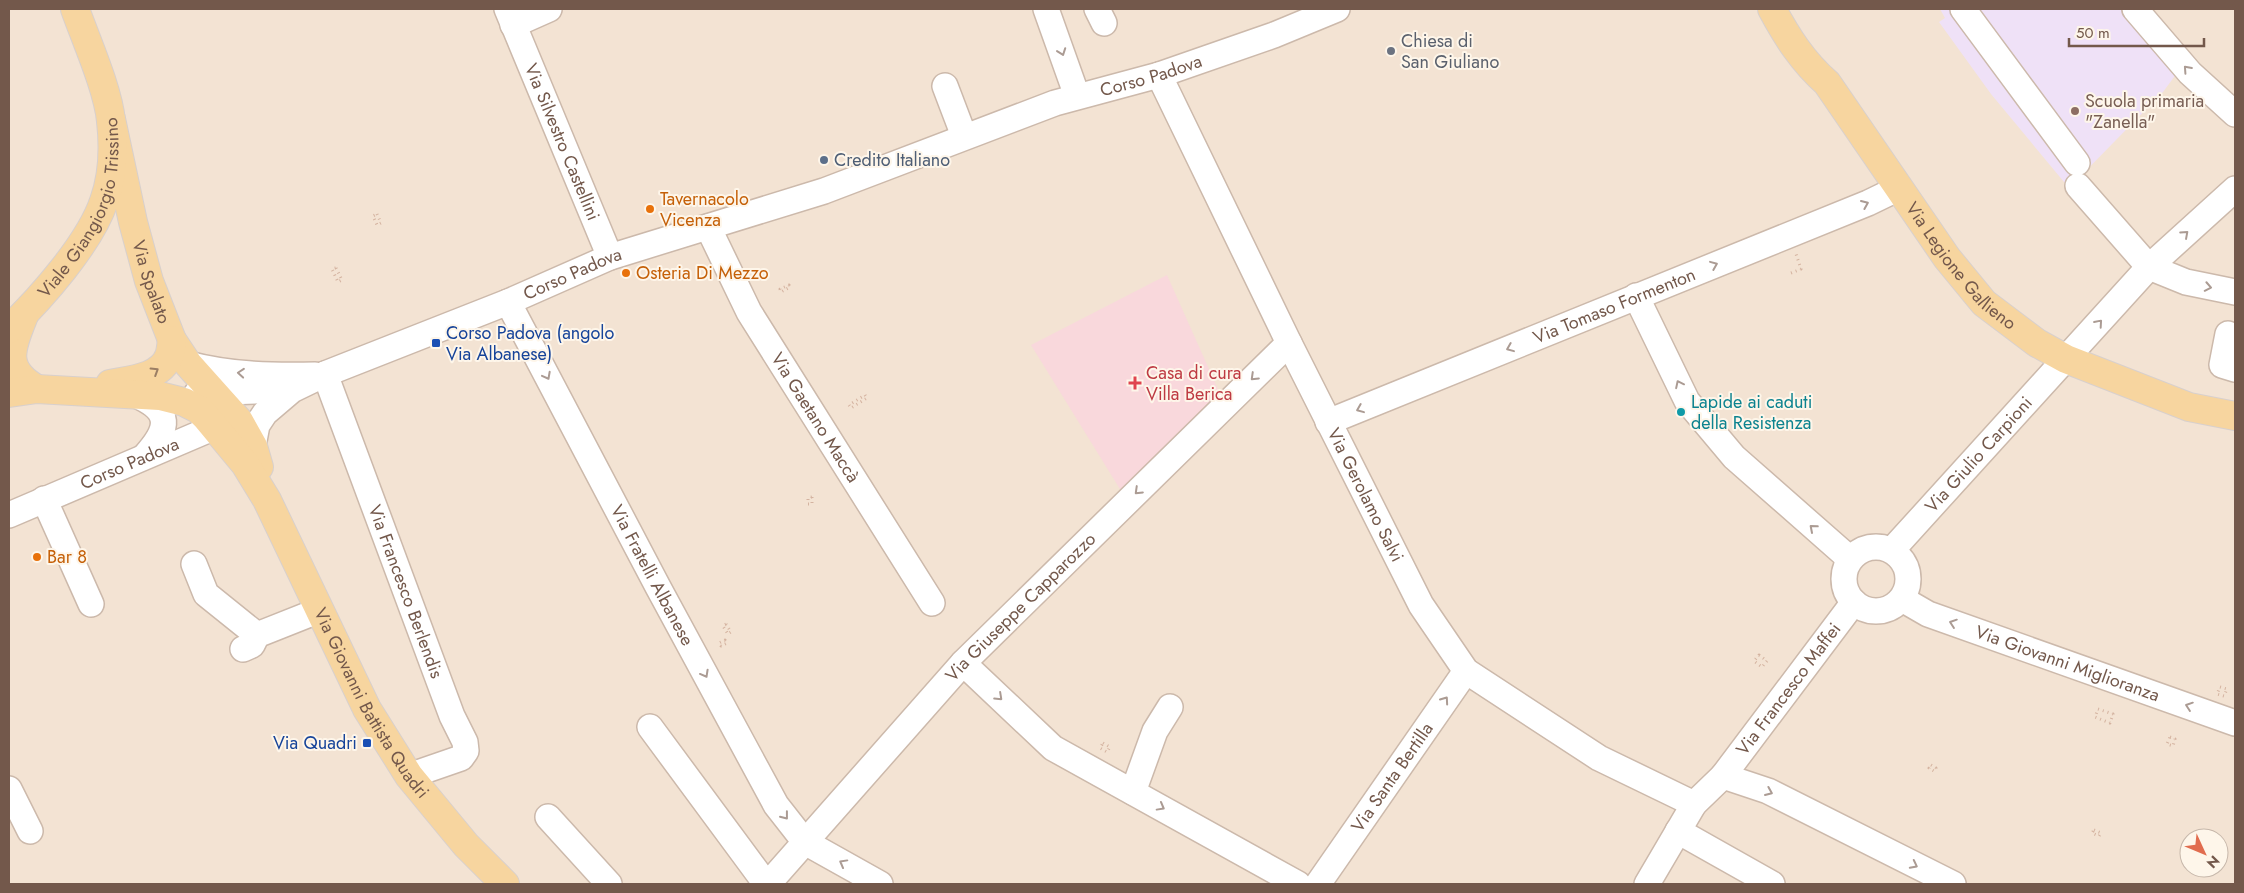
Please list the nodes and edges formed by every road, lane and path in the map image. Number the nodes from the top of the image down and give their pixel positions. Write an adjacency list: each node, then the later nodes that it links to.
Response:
1 (75, 9): 13 (main road, Viale Giangiorgio Trissino)
2 (549, 9): 8 (street)
3 (1046, 9): 11 (street, one-way to 11)
4 (1337, 9): 9 (street, Corso Padova)
5 (1772, 9): 15 (main road, Via Legione Gallieno)
6 (1963, 9): 22 (street)
7 (2135, 9): 12 (street, one-way to 7)
8 (510, 17): 20 (street, Via Silvestro Castellini)
9 (1159, 75): 11 (street, Corso Padova); 29 (street, Via Gerolamo Salvi)
10 (945, 86): 14 (street)
11 (1077, 96): 14 (street, Corso Padova)
12 (2235, 114)
13 (111, 119): 17 (main road, Viale Giangiorgio Trissino); 18 (main road, Via Spalato)
14 (964, 136): 19 (street, Corso Padova)
15 (1899, 188): 25 (street, Via Tomaso Formenton, one-way to 15); 30 (main road, Via Legione Gallieno)
16 (2235, 189): 22 (street, Via Giulio Carpioni, one-way to 16)
17 (96, 221): 18 (main road); 27 (main road, Viale Giangiorgio Trissino)
18 (133, 222): 28 (main road, Via Spalato)
19 (708, 227): 20 (street, Corso Padova); 52 (street, Via Gaetano Maccà)
20 (610, 257): 26 (street, Corso Padova)
21 (1800, 266): 23 (path)
22 (2149, 267): 24 (street, one-way to 24); 30 (street, Via Giulio Carpioni, one-way to 22)
23 (1791, 274)
24 (2235, 292)
25 (1636, 296): 41 (street, Via Tomaso Formenton, one-way to 41); 48 (street, one-way to 25)
26 (508, 302): 32 (street, Corso Padova); 69 (street, Via Fratelli Albanese, one-way to 69)
27 (17, 321): 33 (main road, Viale Giangiorgio Trissino)
28 (172, 340): 31 (main road, Via Spalato); 35 (main road, one-way to 28)
29 (1289, 343): 41 (street, Via Gerolamo Salvi); 55 (street, Via Giuseppe Capparozzo, one-way to 55)
30 (2066, 359): 40 (main road, Via Legione Gallieno); 47 (street, Via Giulio Carpioni)
31 (188, 364): 32 (street, Corso Padova, one-way to 31); 36 (main road, Via Spalato)
32 (325, 374): 34 (street, Corso Padova); 61 (street, Via Francesco Berlendis)
33 (37, 390): 35 (main road); 37 (main road)
34 (292, 390): 36 (street, Corso Padova); 43 (street, Corso Padova)
35 (74, 392): 38 (main road)
36 (214, 392): 38 (street); 42 (main road, Via Spalato)
37 (9, 393)
38 (148, 395): 42 (main road); 44 (street)
39 (867, 398): 39 (path)
40 (2235, 416)
41 (1328, 422): 56 (street, Via Gerolamo Salvi)
42 (227, 424): 43 (main road, Via Giovanni Battista Quadri); 44 (street, Corso Padova)
43 (245, 449): 54 (main road, Via Giovanni Battista Quadri)
44 (145, 456): 45 (street, Corso Padova)
45 (44, 499): 46 (street, Corso Padova); 53 (street)
46 (9, 515)
47 (1892, 550): 48 (street); 50 (street)
48 (1850, 559): 51 (street)
49 (194, 564): 54 (street)
50 (1902, 599): 51 (street); 59 (street, Via Giovanni Miglioranza, one-way to 50)
51 (1854, 602): 62 (street, Via Francesco Maffei)
52 (932, 603)
53 (91, 604)
54 (320, 610): 61 (main road, Via Giovanni Battista Quadri)
55 (963, 664): 64 (street, one-way to 64); 69 (street, Via Giuseppe Capparozzo)
56 (1466, 671): 65 (street, Via Gerolamo Salvi); 75 (street, Via Santa Bertilla, one-way to 56)
57 (1170, 707): 64 (street)
58 (2113, 714): 58 (path)
59 (2235, 723)
60 (650, 727): 72 (street)
61 (409, 776): 70 (main road, Via Giovanni Battista Quadri)
62 (1723, 776): 65 (street, Via Francesco Maffei); 78 (street, one-way to 78)
63 (9, 789): 67 (street)
64 (1133, 792): 74 (street, one-way to 74)
65 (1694, 804): 68 (street, Via Francesco Maffei)
66 (548, 817): 71 (street)
67 (30, 831)
68 (1678, 831): 76 (street, Via Francesco Maffei); 77 (street)
69 (805, 842): 72 (street, Via Giuseppe Capparozzo); 73 (street, one-way to 69)
70 (505, 884)
71 (609, 884)
72 (767, 884)
73 (880, 884)
74 (1298, 884)
75 (1318, 884)
76 (1648, 884)
77 (1772, 884)
78 (1953, 884)

